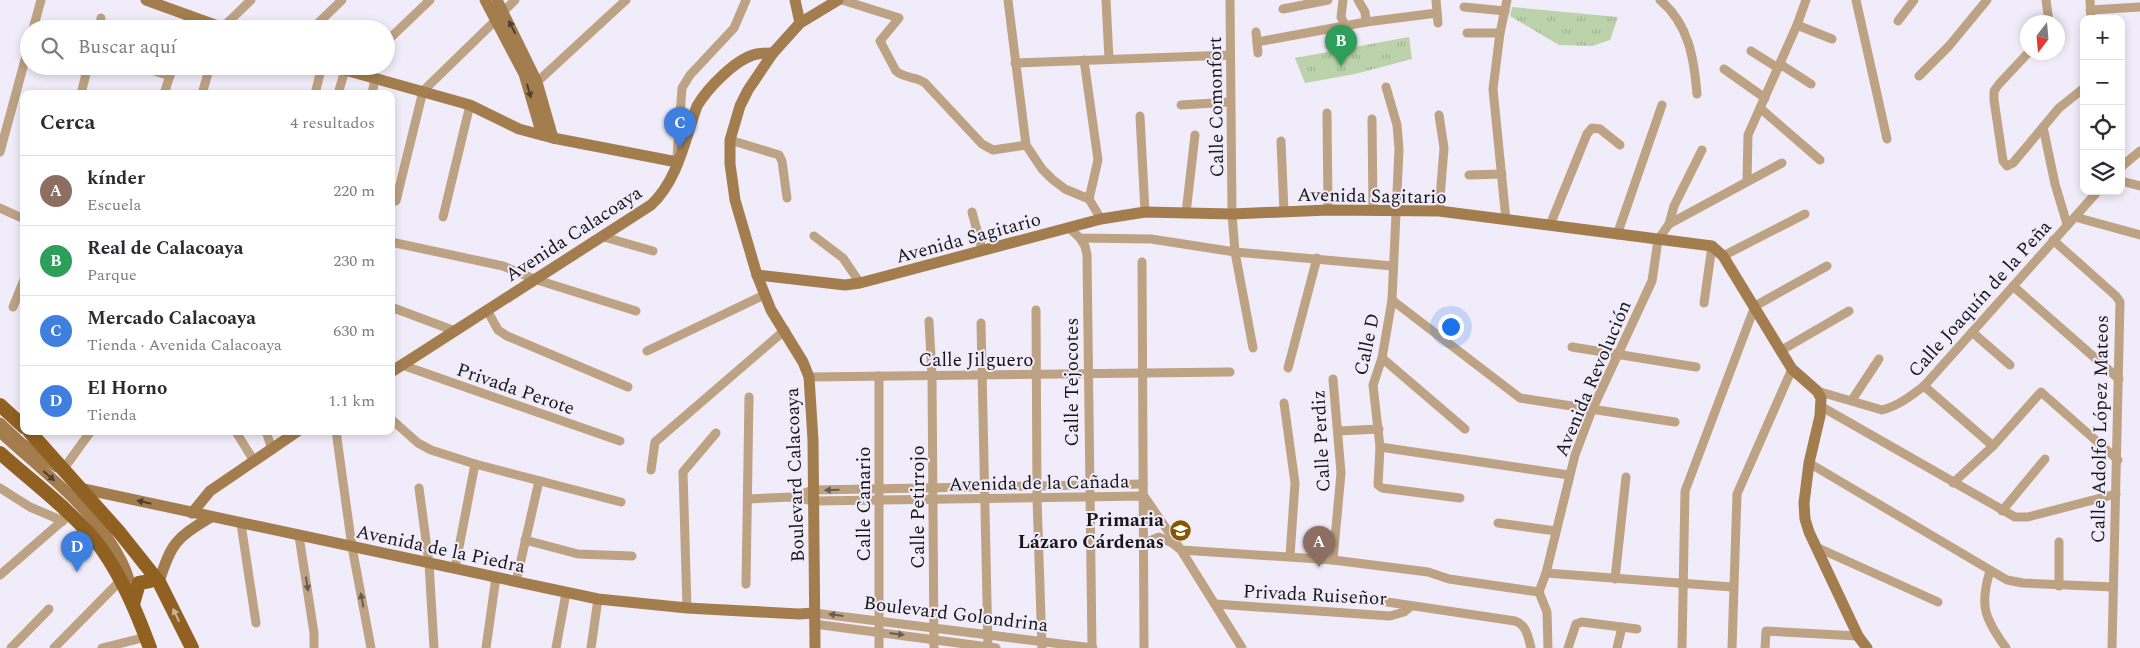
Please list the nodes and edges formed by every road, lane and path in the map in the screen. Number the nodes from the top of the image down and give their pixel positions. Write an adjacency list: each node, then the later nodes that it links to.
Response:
1 (41, 0): 39 (street)
2 (146, 0): 29 (street)
3 (251, 0): 42 (street)
4 (342, 0): 43 (street)
5 (430, 0): 51 (street)
6 (485, 0): 35 (street)
7 (497, 0): 35 (street)
8 (515, 0): 35 (street)
9 (626, 0): 76 (street)
10 (746, 0): 111 (street)
11 (795, 0): 46 (street)
12 (838, 0): 46 (street, Boulevard Calacoaya)
13 (842, 0): 105 (street)
14 (1008, 0): 63 (street)
15 (1106, 0): 60 (street)
16 (1230, 0): 59 (street, Calle Comonfort)
17 (1328, 0): 32 (street)
18 (1343, 0): 49 (street)
19 (1358, 0): 45 (street)
20 (1436, 0): 34 (street)
21 (1507, 0): 33 (street)
22 (1660, 0): 87 (street)
23 (1806, 0): 48 (street)
24 (1856, 0): 102 (street)
25 (1987, 0): 74 (street)
26 (2046, 0): 36 (street)
27 (2090, 0): 37 (street)
28 (1910, 2): 44 (street)
29 (164, 3): 38 (street)
30 (1464, 7): 33 (street)
31 (2140, 7): 37 (street)
32 (1283, 8)
33 (1505, 11): 53 (street)
34 (1437, 13): 45 (street); 47 (street)
35 (500, 15): 76 (street, one-way to 35); 85 (street); 99 (street, one-way to 99)
36 (2048, 15)
37 (2091, 15)
38 (190, 16): 40 (street); 41 (street)
39 (35, 20)
40 (188, 20)
41 (201, 20)
42 (231, 20)
43 (321, 20)
44 (1898, 21)
45 (1366, 22): 49 (street)
46 (800, 23): 57 (street, Boulevard Calacoaya)
47 (1438, 23)
48 (1797, 25): 54 (street); 64 (street)
49 (1345, 26): 55 (street)
50 (1256, 32): 55 (street)
51 (395, 33)
52 (1468, 33): 53 (street)
53 (1500, 33): 114 (street)
54 (1832, 39)
55 (1257, 42): 58 (street)
56 (1751, 51): 64 (street)
57 (773, 53): 103 (street, Boulevard Calacoaya); 111 (street, Avenida Calacoaya)
58 (1258, 53)
59 (1230, 55): 60 (street); 89 (street, Calle Comonfort)
60 (1109, 59): 61 (street)
61 (1084, 60): 63 (street); 121 (street)
62 (2022, 60): 98 (street)
63 (1014, 63): 105 (street)
64 (1779, 66): 77 (street); 88 (street)
65 (1724, 69): 88 (street)
66 (21, 75): 109 (street)
67 (86, 75): 79 (street)
68 (167, 75): 73 (street)
69 (207, 75): 81 (street)
70 (320, 75): 82 (street)
71 (351, 75): 83 (street)
72 (366, 75): 75 (street)
73 (170, 76): 80 (street)
74 (1919, 76)
75 (375, 79): 84 (street); 85 (street)
76 (537, 82): 101 (street)
77 (1811, 84)
78 (1386, 87): 125 (street, Calle D)
79 (82, 90)
80 (165, 90)
81 (203, 90)
82 (316, 90)
83 (341, 90)
84 (373, 90)
85 (423, 91): 90 (street); 122 (street)
86 (2080, 91): 98 (street)
87 (1697, 94)
88 (1765, 98): 93 (street)
89 (1230, 102): 91 (street); 132 (street, Calle Comonfort)
90 (470, 105): 99 (street); 135 (street)
91 (1181, 105)
92 (1662, 105): 143 (street)
93 (1760, 108): 110 (street); 116 (street)
94 (1327, 113): 126 (street)
95 (1439, 115): 127 (street)
96 (1140, 116): 129 (street)
97 (1372, 119): 124 (street)
98 (2043, 127): 140 (street)
99 (542, 135): 101 (street)
100 (1195, 135): 131 (street)
101 (553, 138): 111 (street)
102 (1886, 139)
103 (730, 140): 120 (street); 160 (street, Boulevard Calacoaya)
104 (1281, 141): 130 (street)
105 (1026, 145): 121 (street)
106 (1620, 145): 141 (street)
107 (1702, 150): 139 (street)
108 (2140, 151): 113 (street)
109 (0, 152)
110 (1820, 160)
111 (677, 162): 146 (street, Avenida Calacoaya)
112 (1782, 163): 116 (street)
113 (2125, 164)
114 (1502, 174): 115 (street); 138 (street)
115 (1469, 175)
116 (1747, 181): 139 (street)
117 (2125, 182): 118 (street)
118 (2140, 186)
119 (2094, 195): 136 (street, Calle Joaquín de la Peña)
120 (787, 198)
121 (1089, 199): 137 (street)
122 (396, 201)
123 (0, 208): 134 (street)
124 (1373, 209): 125 (street, Avenida Sagitario); 126 (street, Avenida Sagitario)
125 (1396, 209): 127 (street, Avenida Sagitario); 158 (street, Calle D)
126 (1328, 210): 130 (street, Avenida Sagitario)
127 (1439, 211): 138 (street, Avenida Sagitario)
128 (972, 212): 152 (street)
129 (1144, 212): 131 (street, Avenida Sagitario); 137 (street, Avenida Sagitario)
130 (1284, 212): 132 (street, Avenida Sagitario)
131 (1186, 213): 132 (street, Avenida Sagitario)
132 (1232, 214): 154 (street, Calle Comonfort)
133 (1805, 214): 155 (street)
134 (20, 217)
135 (443, 217)
136 (2075, 217): 140 (street, Calle Joaquín de la Peña); 144 (street)
137 (1101, 219): 142 (street, Avenida Sagitario)
138 (1506, 220): 141 (street, Avenida Sagitario)
139 (1669, 224): 148 (street)
140 (2067, 224): 149 (street, Calle Joaquín de la Peña)
141 (1550, 225): 143 (street, Avenida Sagitario)
142 (1069, 228): 147 (street); 152 (street, Avenida Sagitario)
143 (1617, 235): 148 (street, Avenida Sagitario)
144 (2140, 235)
145 (814, 236): 162 (street)
146 (604, 237): 153 (street); 161 (street, Avenida Calacoaya)
147 (1080, 238): 154 (street); 194 (street, Calle Tejocotes)
148 (1658, 240): 151 (street, Avenida Sagitario); 184 (street, Avenida Revolución)
149 (2053, 240): 163 (street, Calle Joaquín de la Peña); 202 (street, Calle Adolfo López Mateos)
150 (395, 243): 161 (street)
151 (1712, 246): 155 (street); 167 (street)
152 (982, 249): 162 (street, Avenida Sagitario)
153 (652, 251)
154 (1235, 252): 156 (street); 181 (street, Calle Comonfort)
155 (1723, 256): 169 (street)
156 (1317, 258): 158 (street); 190 (street)
157 (1142, 262): 195 (street)
158 (1393, 266): 166 (street, Calle D)
159 (1827, 266): 169 (street)
160 (757, 275): 162 (street, Avenida Sagitario); 165 (street, Boulevard Calacoaya)
161 (534, 279): 171 (street, Avenida Calacoaya); 173 (street)
162 (860, 283)
163 (2013, 286): 179 (street, Calle Joaquín de la Peña); 202 (street)
164 (20, 289): 168 (street)
165 (764, 295): 177 (street, Boulevard Calacoaya); 182 (street)
166 (1392, 300): 185 (street, Calle D); 211 (street)
167 (1704, 303)
168 (12, 306)
169 (1755, 306): 183 (street); 292 (street)
170 (395, 308): 178 (street)
171 (487, 310): 178 (street, Avenida Calacoaya); 204 (street)
172 (1036, 310): 197 (street)
173 (636, 311)
174 (1849, 311): 183 (street)
175 (929, 321): 199 (street, Calle Petirrojo)
176 (981, 323): 196 (street)
177 (785, 330): 200 (street, Boulevard Calacoaya); 237 (street)
178 (455, 331): 187 (street, Avenida Calacoaya)
179 (1972, 332): 188 (street); 203 (street, Calle Joaquín de la Peña)
180 (1572, 347): 184 (street)
181 (1253, 348)
182 (647, 351)
183 (1780, 351): 192 (street)
184 (1618, 354): 189 (street); 211 (street, Avenida Revolución)
185 (1382, 358): 216 (street, Calle D); 217 (street)
186 (1879, 359): 207 (street)
187 (402, 365): 191 (street, Avenida Calacoaya); 227 (street, Privada Perote)
188 (2010, 365)
189 (1696, 367)
190 (1288, 368)
191 (395, 369)
192 (1792, 369): 205 (street); 294 (street)
193 (1230, 372): 195 (street, Calle Jilguero)
194 (1088, 374): 195 (street, Calle Jilguero); 197 (street, Calle Jilguero); 244 (street, Calle Tejocotes)
195 (1143, 374): 243 (street)
196 (983, 375): 197 (street, Calle Jilguero); 199 (street, Calle Jilguero); 246 (street)
197 (1036, 375): 245 (street)
198 (879, 376): 199 (street, Calle Jilguero); 200 (street, Calle Jilguero); 251 (street, Calle Canario)
199 (932, 376): 250 (street, Calle Petirrojo)
200 (809, 377): 253 (street, Boulevard Calacoaya)
201 (1333, 379): 218 (street, Calle Perdiz)
202 (2119, 379): 233 (street, Calle Adolfo López Mateos)
203 (1924, 386): 207 (street, Calle Joaquín de la Peña); 228 (street)
204 (628, 387)
205 (1817, 391): 207 (street, Calle Joaquín de la Peña); 210 (street)
206 (749, 397): 259 (street)
207 (1852, 400)
208 (1284, 403): 278 (street)
209 (0, 405): 214 (main road)
210 (1822, 407): 235 (street); 242 (street)
211 (1592, 410): 212 (street); 239 (street, Avenida Revolución)
212 (1675, 422)
213 (0, 423): 238 (street)
214 (20, 423)
215 (395, 423): 236 (street)
216 (1379, 428): 218 (street); 229 (street, Calle D)
217 (1466, 429)
218 (1338, 431): 279 (street, Calle Perdiz)
219 (0, 432): 301 (street, one-way to 301)
220 (716, 433): 304 (street)
221 (32, 435): 238 (main road)
222 (88, 435): 238 (street)
223 (238, 435): 234 (street)
224 (267, 435): 230 (street)
225 (293, 435): 230 (street)
226 (337, 435): 274 (street)
227 (620, 441)
228 (1993, 446): 233 (street); 242 (street)
229 (1380, 447): 239 (street); 258 (street, Calle D)
230 (272, 450): 234 (street)
231 (0, 453): 266 (main road)
232 (2045, 460): 263 (street)
233 (2118, 460): 252 (street, Calle Adolfo López Mateos)
234 (254, 461): 264 (street)
235 (1808, 463): 275 (street); 283 (street)
236 (475, 464): 241 (street); 282 (street)
237 (651, 470)
238 (62, 471): 248 (main road)
239 (1569, 474): 269 (street, Avenida Revolución)
240 (1626, 477): 287 (street)
241 (539, 481): 262 (street); 271 (street)
242 (1953, 482): 263 (street)
243 (1143, 484): 244 (street, Avenida de la Cañada); 254 (street)
244 (1088, 485): 245 (street, Avenida de la Cañada); 255 (street, Calle Tejocotes)
245 (1037, 486): 246 (street, Avenida de la Cañada); 257 (street)
246 (984, 487): 250 (street, Avenida de la Cañada); 256 (street)
247 (0, 488): 266 (street)
248 (79, 488): 264 (street, Avenida de la Piedra, one-way to 248); 291 (main road)
249 (419, 488): 280 (street)
250 (933, 488): 251 (street, Avenida de la Cañada); 260 (street, Calle Petirrojo)
251 (880, 489): 253 (street, Avenida de la Cañada, one-way to 253); 261 (street, Calle Canario)
252 (2116, 494): 263 (street); 295 (street, Calle Adolfo López Mateos)
253 (813, 496): 259 (street); 261 (street, Avenida de la Cañada); 306 (street, Boulevard Calacoaya)
254 (1144, 496): 255 (street, Avenida de la Cañada); 273 (street); 276 (street, Avenida de la Cañada)
255 (1088, 497): 257 (street, Avenida de la Cañada); 331 (street, Calle Tejocotes)
256 (984, 498): 257 (street, Avenida de la Cañada); 260 (street, Avenida de la Cañada); 313 (street)
257 (1037, 498): 317 (street)
258 (1460, 498)
259 (748, 499): 290 (street)
260 (933, 499): 261 (street, Avenida de la Cañada); 309 (street, Calle Petirrojo)
261 (880, 500): 307 (street, Calle Canario)
262 (621, 502)
263 (2002, 511)
264 (192, 513): 265 (street, Avenida de la Piedra)
265 (212, 517): 268 (street, Avenida de la Piedra); 291 (street)
266 (66, 518): 281 (street); 288 (main road)
267 (1498, 523): 269 (street)
268 (241, 524): 270 (street, Avenida de la Piedra); 308 (street)
269 (1556, 531): 284 (street, Avenida Revolución)
270 (299, 536): 274 (street, Avenida de la Piedra); 322 (street, one-way to 322)
271 (524, 540): 277 (street); 289 (street)
272 (2059, 542): 293 (street)
273 (1145, 543): 276 (street); 332 (street)
274 (352, 547): 280 (street, Avenida de la Piedra); 323 (street, one-way to 274)
275 (1816, 547): 300 (street); 314 (street)
276 (1181, 550): 278 (street); 302 (street, Avenida de la Cañada)
277 (632, 556)
278 (1290, 556): 279 (street)
279 (1333, 560): 296 (street)
280 (429, 563): 282 (street, Avenida de la Piedra); 324 (street)
281 (4, 566): 285 (street)
282 (455, 568): 286 (street, Avenida de la Piedra)
283 (1990, 571): 293 (street); 342 (street)
284 (1546, 574): 287 (street); 296 (street, Avenida Revolución)
285 (0, 575)
286 (496, 577): 289 (street, Avenida de la Piedra); 325 (street)
287 (1615, 579): 292 (street)
288 (121, 580): 301 (main road); 319 (street)
289 (516, 582): 297 (street, Avenida de la Piedra)
290 (746, 584)
291 (158, 585): 301 (main road); 321 (main road, one-way to 291)
292 (1685, 585): 294 (street); 338 (street)
293 (2059, 586): 295 (street)
294 (1732, 587): 339 (street)
295 (2113, 587): 343 (street, Calle Adolfo López Mateos)
296 (1540, 590): 335 (street)
297 (566, 593): 298 (street, Avenida de la Piedra); 326 (street)
298 (598, 598): 304 (street, Avenida de la Piedra); 327 (street)
299 (1367, 599): 303 (street)
300 (1938, 602)
301 (133, 604): 315 (main road)
302 (1215, 604): 303 (street, Privada Ruiseñor); 333 (street, Avenida de la Cañada)
303 (1411, 606): 334 (street)
304 (687, 608): 306 (street, Avenida de la Piedra)
305 (49, 610): 318 (street)
306 (814, 618): 307 (street, Boulevard Golondrina, one-way to 306); 312 (street, Boulevard Golondrina); 328 (street, Boulevard Calacoaya)
307 (879, 620): 309 (street, Boulevard Golondrina); 312 (street, Calle Canario)
308 (256, 623)
309 (934, 627): 313 (street, Boulevard Golondrina); 316 (street, Calle Petirrojo)
310 (1622, 627): 311 (street); 336 (street); 337 (street)
311 (1637, 629)
312 (879, 632): 316 (street, Boulevard Golondrina, one-way to 316); 329 (street, Calle Canario)
313 (987, 634): 317 (street, Boulevard Golondrina); 330 (street)
314 (1858, 636): 340 (street); 341 (street)
315 (148, 643): 320 (street)
316 (934, 644): 330 (street, Boulevard Golondrina)
317 (1041, 644): 331 (street, Boulevard Golondrina)
318 (11, 648)
319 (54, 648)
320 (102, 648)
321 (192, 648)
322 (314, 648)
323 (371, 648)
324 (434, 648)
325 (486, 648)
326 (556, 648)
327 (591, 648)
328 (815, 648)
329 (879, 648)
330 (991, 648)
331 (1092, 648)
332 (1144, 648)
333 (1242, 648)
334 (1531, 648)
335 (1548, 648)
336 (1568, 648)
337 (1617, 648)
338 (1682, 648)
339 (1732, 648)
340 (1765, 648)
341 (1867, 648)
342 (2006, 648)
343 (2112, 648)

